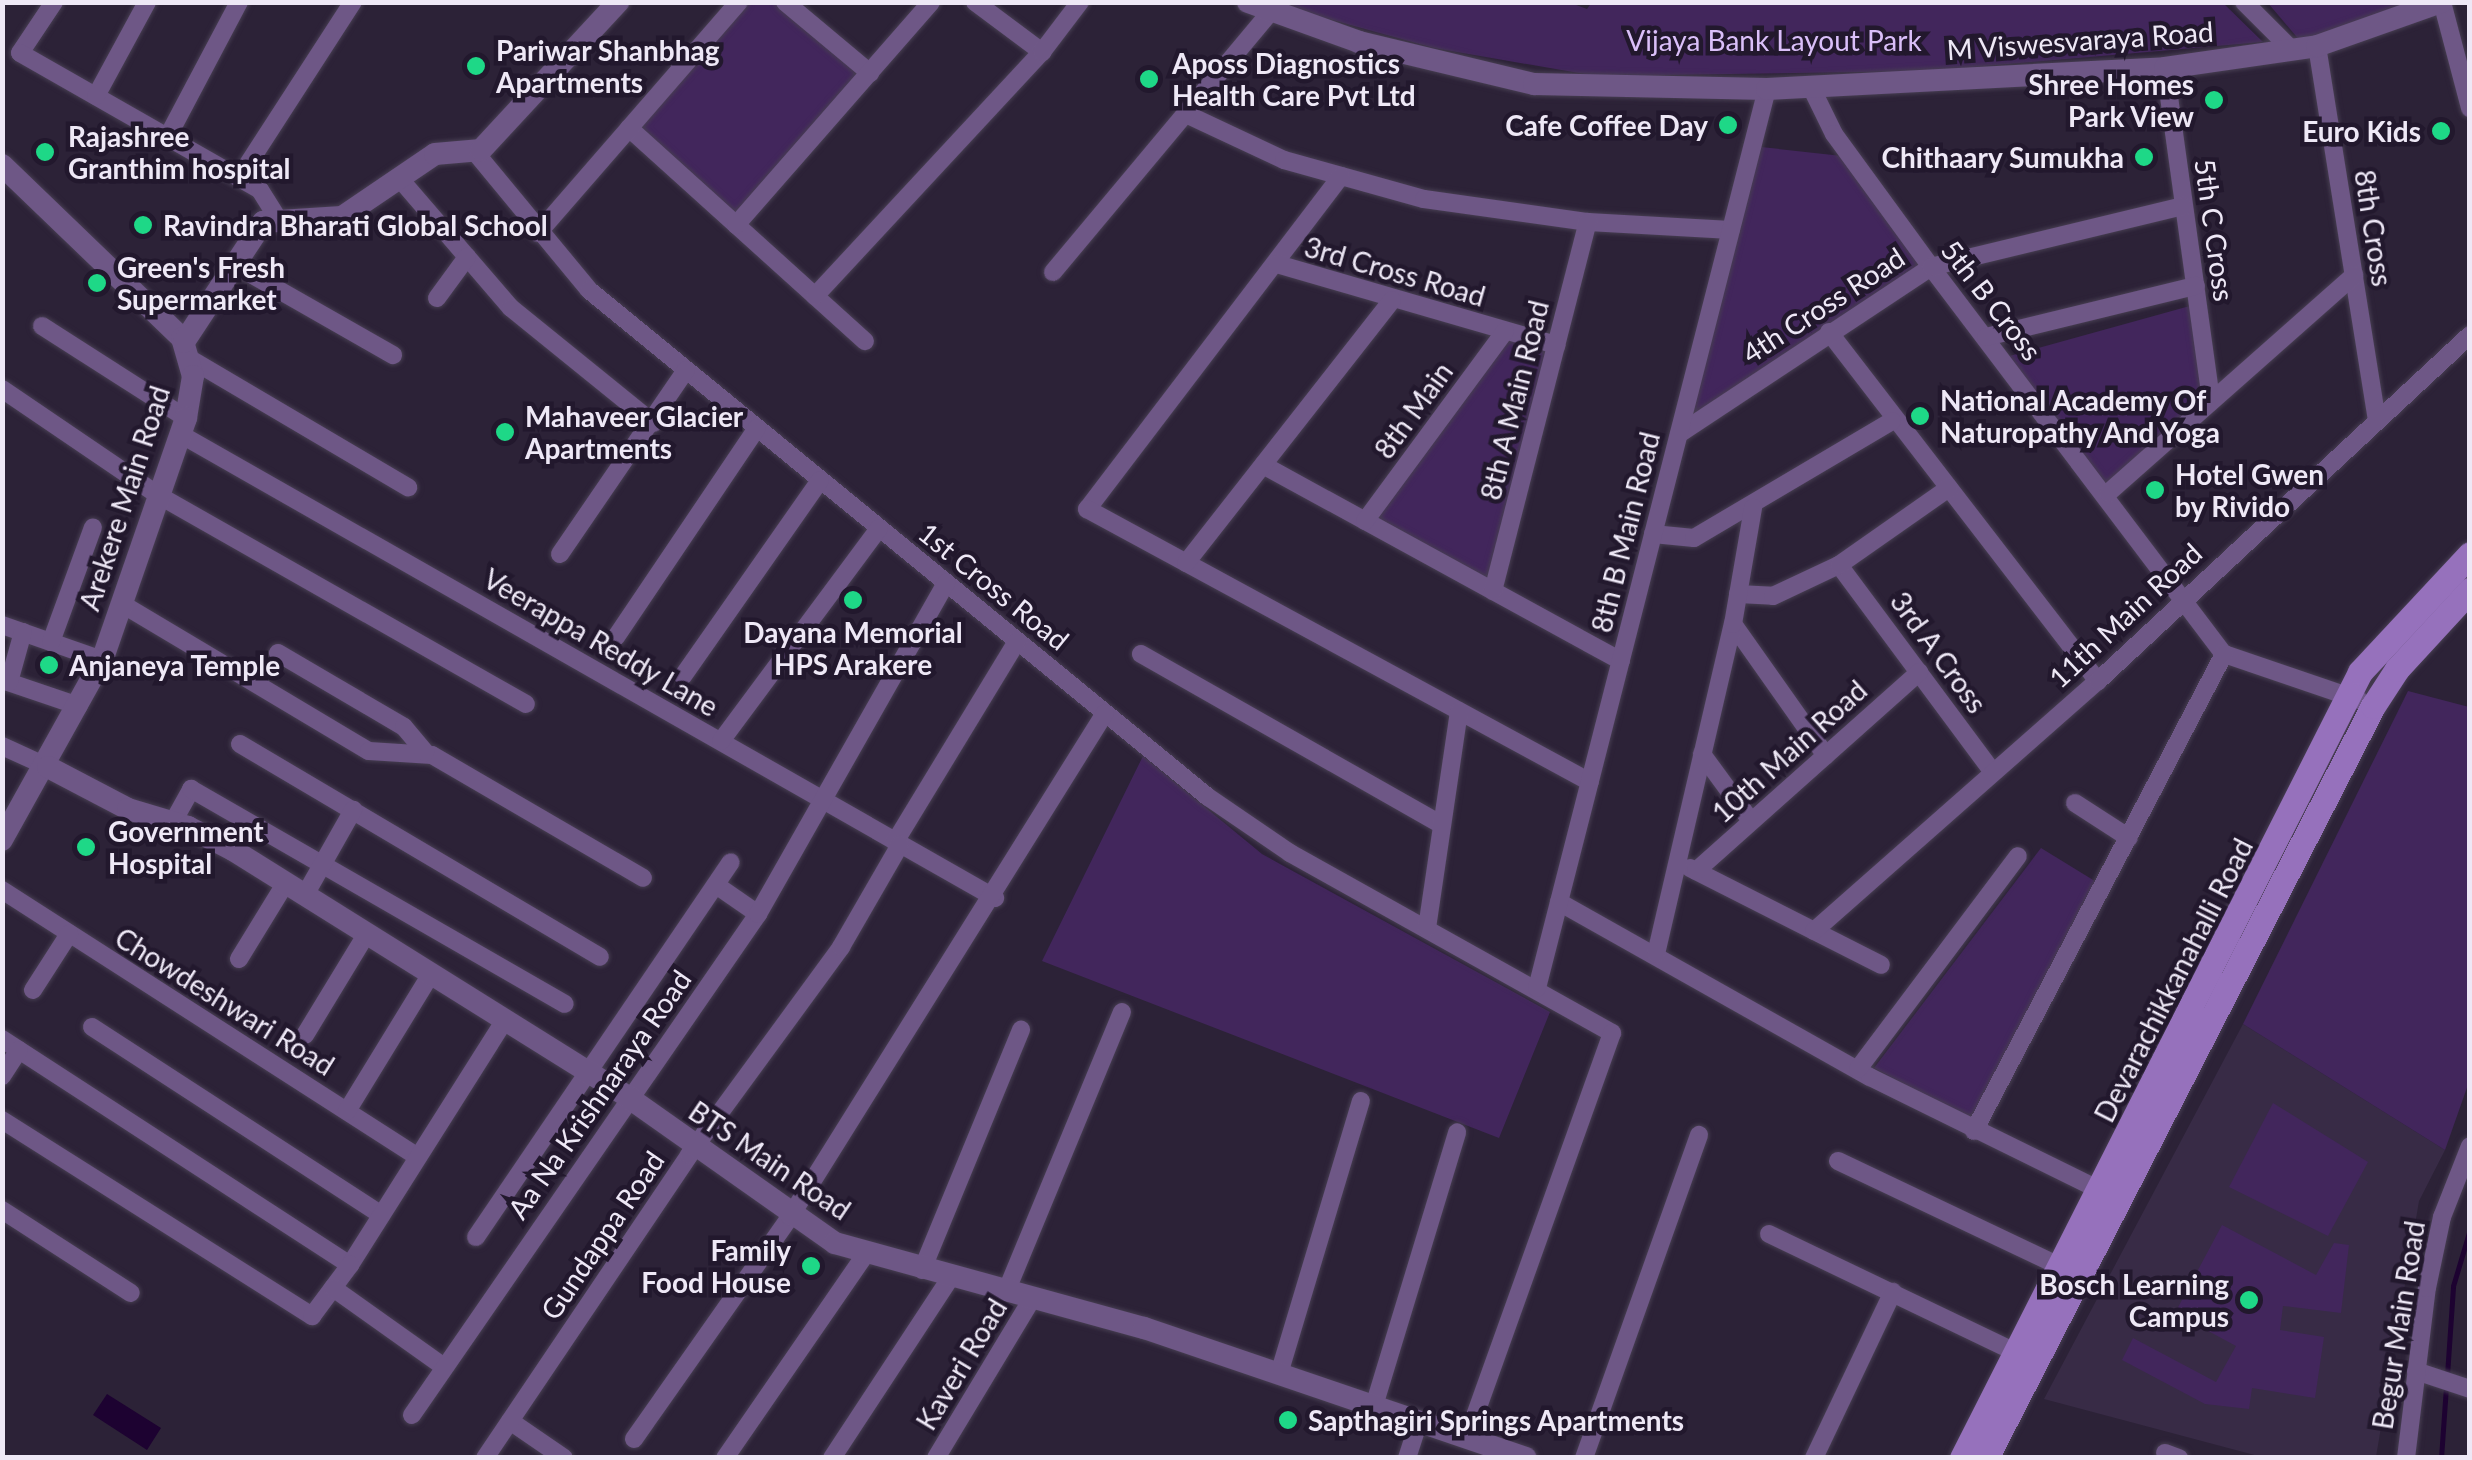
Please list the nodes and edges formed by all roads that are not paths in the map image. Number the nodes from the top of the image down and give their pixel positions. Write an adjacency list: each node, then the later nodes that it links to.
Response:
1 (54, 2): 21 (street)
2 (146, 2): 21 (street)
3 (239, 2): 25 (street)
4 (353, 2): 29 (street)
5 (618, 2): 26 (street)
6 (740, 2): 24 (street)
7 (785, 2): 18 (street)
8 (931, 2): 18 (street)
9 (975, 2): 16 (street)
10 (1080, 2): 16 (street)
11 (2244, 2): 15 (street)
12 (2441, 2): 14 (street, M Viswesvaraya Road); 22 (street)
13 (1266, 6): 20 (street, M Viswesvaraya Road); 23 (street)
14 (2317, 46): 15 (street, M Viswesvaraya Road); 42 (street, 8th Cross)
15 (2293, 51): 17 (street, M Viswesvaraya Road)
16 (1042, 52): 44 (street)
17 (2165, 68): 19 (street, M Viswesvaraya Road); 31 (street, 5th C Cross)
18 (870, 72): 34 (street)
19 (1811, 88): 20 (street, M Viswesvaraya Road); 40 (street, 5th B Cross)
20 (1767, 89): 35 (street, 8th B Main Road)
21 (96, 96): 25 (street)
22 (2470, 108)
23 (1186, 114): 28 (street); 41 (street)
24 (629, 128): 34 (street); 36 (street)
25 (168, 138): 29 (street)
26 (476, 152): 30 (street); 36 (street, 1st Cross Road)
27 (2, 165): 54 (street)
28 (1341, 176): 33 (street); 38 (street)
29 (239, 178): 32 (street)
30 (400, 179): 32 (street); 37 (street)
31 (2184, 206): 40 (street, 4th Cross Road); 43 (street, 5th C Cross)
32 (276, 217): 39 (street)
33 (1588, 222): 35 (street); 53 (street, 8th A Main Road)
34 (736, 225): 44 (street)
35 (1730, 230): 64 (street, 8th B Main Road)
36 (538, 233): 56 (street, 1st Cross Road)
37 (467, 257): 45 (street); 61 (street)
38 (1276, 264): 46 (street, 3rd Cross Road); 78 (street)
39 (234, 265): 54 (street); 55 (street)
40 (1931, 267): 49 (street, 4th Cross Road); 51 (street, 5th B Cross)
41 (1054, 272)
42 (2354, 276): 58 (street); 59 (street, 8th Cross)
43 (2196, 286): 51 (street); 58 (street, 5th C Cross)
44 (815, 296): 52 (street)
45 (436, 298)
46 (1392, 300): 48 (street, 3rd Cross Road); 65 (street)
47 (42, 326): 62 (street, Veerappa Reddy Lane)
48 (1505, 331): 53 (street, 3rd Cross Road); 72 (street, 8th Main)
49 (1829, 332): 60 (street); 64 (street, 4th Cross Road)
50 (2470, 336): 59 (street, 11th Main Road)
51 (1986, 338): 69 (street, 5th B Cross)
52 (864, 341)
53 (1556, 345): 82 (street, 8th A Main Road)
54 (188, 351): 62 (street, Arekere Main Road); 67 (street)
55 (393, 354)
56 (686, 370): 61 (street); 63 (street, 1st Cross Road)
57 (4, 394): 70 (street)
58 (2211, 401): 69 (street)
59 (2376, 419): 84 (street, 11th Main Road)
60 (1892, 421): 68 (street); 71 (street)
61 (653, 423): 76 (street)
62 (183, 426): 70 (street, Arekere Main Road); 107 (street, Veerappa Reddy Lane)
63 (757, 428): 66 (street, 1st Cross Road); 89 (street)
64 (1679, 434): 75 (street, 8th B Main Road)
65 (1263, 465): 72 (street); 78 (street)
66 (820, 480): 74 (street, 1st Cross Road); 98 (street)
67 (408, 487)
68 (1949, 488): 79 (street); 100 (street)
69 (2108, 492): 84 (street, 5th B Cross)
70 (158, 495): 85 (street, Arekere Main Road); 102 (street)
71 (1753, 508): 75 (street); 83 (street)
72 (1365, 521): 82 (street)
73 (92, 527): 91 (street)
74 (880, 528): 80 (street, 1st Cross Road); 107 (street)
75 (1653, 534): 96 (street, 8th B Main Road)
76 (560, 554)
77 (2470, 554): 101 (main road, Devarachikkanahalli Road)
78 (1186, 564): 105 (street)
79 (1839, 565): 83 (street); 97 (street, 3rd A Cross)
80 (946, 583): 90 (street, 1st Cross Road); 116 (street, Aa Na Krishnaraya Road)
81 (2470, 590): 104 (main road, Devarachikkanahalli Road)
82 (1493, 591): 96 (street)
83 (1738, 594): 86 (street)
84 (2183, 597): 94 (street, 5th B Cross); 100 (street, 11th Main Road)
85 (122, 604): 95 (street, Arekere Main Road); 110 (street)
86 (1733, 624): 111 (street); 112 (street)
87 (2, 625): 88 (street)
88 (23, 632): 91 (street); 99 (street)
89 (616, 637)
90 (1017, 641): 106 (street, 1st Cross Road); 124 (street, Gundappa Road)
91 (51, 642): 95 (street)
92 (278, 652): 110 (street)
93 (1141, 654): 121 (street)
94 (2224, 654): 101 (street); 122 (street)
95 (102, 660): 103 (street, Arekere Main Road)
96 (1620, 662): 115 (street, 8th B Main Road)
97 (1919, 672): 112 (street, 10th Main Road); 114 (street, 3rd A Cross)
98 (683, 676)
99 (6, 681): 103 (street)
100 (2098, 681): 114 (street, 11th Main Road)
101 (2348, 696): 104 (street); 170 (main road, Devarachikkanahalli Road)
102 (526, 704)
103 (79, 706): 113 (street, Arekere Main Road)
104 (2374, 706): 170 (main road, Devarachikkanahalli Road)
105 (1459, 711): 115 (street); 121 (street)
106 (1104, 712): 134 (street); 137 (street, 1st Cross Road)
107 (720, 742): 116 (street, Veerappa Reddy Lane)
108 (240, 744): 118 (street)
109 (2, 746): 113 (street)
110 (424, 752): 130 (street)
111 (1702, 754): 119 (street); 126 (street)
112 (1826, 756): 119 (street, 10th Main Road)
113 (48, 767): 120 (street, BTS Main Road); 123 (street, Arekere Main Road)
114 (1993, 772): 138 (street, 11th Main Road)
115 (1590, 782): 135 (street, 8th B Main Road)
116 (826, 802): 124 (street, Veerappa Reddy Lane); 136 (street, Aa Na Krishnaraya Road)
117 (2075, 803): 122 (street)
118 (353, 810): 128 (street); 142 (street)
119 (1751, 821): 129 (street, 10th Main Road)
120 (174, 822): 128 (street); 132 (street, BTS Main Road)
121 (1442, 825): 137 (street)
122 (2128, 838): 163 (street)
123 (2, 840)
124 (898, 844): 134 (street, Veerappa Reddy Lane); 167 (street, Gundappa Road)
125 (2018, 856): 157 (street)
126 (1678, 861): 129 (street); 141 (street)
127 (731, 862): 131 (street)
128 (322, 864): 132 (street); 148 (street)
129 (1696, 870): 138 (street)
130 (643, 878)
131 (716, 885): 136 (street); 156 (street)
132 (295, 889): 139 (street, BTS Main Road); 143 (street)
133 (2, 890): 140 (street, Chowdeshwari Road)
134 (994, 898): 173 (street)
135 (1559, 902): 141 (street); 146 (street, 8th B Main Road)
136 (758, 914): 159 (street, Aa Na Krishnaraya Road)
137 (1428, 928): 146 (street, 1st Cross Road)
138 (1814, 931): 144 (street)
139 (366, 933): 145 (street, BTS Main Road); 153 (street)
140 (69, 934): 147 (street); 161 (street, Chowdeshwari Road)
141 (1656, 954): 157 (street)
142 (600, 957)
143 (239, 958)
144 (1881, 965)
145 (432, 974): 150 (street, BTS Main Road); 161 (street)
146 (1537, 988): 195 (street, 1st Cross Road)
147 (33, 990)
148 (565, 1004)
149 (1122, 1012): 182 (street)
150 (505, 1020): 156 (street, BTS Main Road); 168 (street)
151 (92, 1027): 172 (street)
152 (1021, 1030): 179 (street)
153 (305, 1035)
154 (2, 1039): 155 (street)
155 (19, 1050): 158 (street); 177 (street)
156 (586, 1070): 159 (street, BTS Main Road); 175 (street)
157 (1858, 1070): 163 (street)
158 (2, 1076)
159 (628, 1097): 167 (street, BTS Main Road); 187 (street, Aa Na Krishnaraya Road)
160 (1362, 1102): 189 (street)
161 (347, 1111): 168 (street, Chowdeshwari Road)
162 (2, 1120): 181 (street)
163 (1974, 1131): 170 (street)
164 (1457, 1132): 191 (street)
165 (1699, 1135): 204 (street)
166 (2470, 1146): 188 (street, Begur Main Road)
167 (695, 1147): 173 (street, BTS Main Road); 193 (street, Gundappa Road)
168 (418, 1157): 172 (street)
169 (1838, 1161): 178 (street)
170 (2110, 1195): 178 (main road, Devarachikkanahalli Road); 207 (main road, Devarachikkanahalli Road)
171 (2, 1210): 184 (street)
172 (381, 1215): 177 (street)
173 (790, 1217): 176 (street, BTS Main Road); 196 (street)
174 (1769, 1234): 183 (street)
175 (476, 1237)
176 (865, 1255): 179 (street, BTS Main Road); 199 (street)
177 (350, 1264): 181 (street)
178 (2060, 1267): 186 (main road, Devarachikkanahalli Road)
179 (922, 1270): 180 (street, BTS Main Road)
180 (952, 1278): 182 (street, BTS Main Road); 200 (street)
181 (333, 1288): 187 (street)
182 (1006, 1292): 185 (street, BTS Main Road)
183 (1893, 1292): 186 (street); 205 (street)
184 (132, 1293)
185 (1032, 1299): 189 (street, BTS Main Road); 201 (street, Kaveri Road)
186 (2017, 1354): 206 (main road, Devarachikkanahalli Road)
187 (444, 1368): 192 (street, Aa Na Krishnaraya Road)
188 (2416, 1372): 190 (street); 208 (street, Begur Main Road)
189 (1279, 1374): 191 (street, BTS Main Road)
190 (2470, 1389)
191 (1374, 1406): 194 (street, BTS Main Road)
192 (412, 1415)
193 (510, 1422): 197 (street, Gundappa Road); 198 (street)
194 (1419, 1422): 195 (street, BTS Main Road); 202 (street)
195 (1467, 1438): 203 (street, BTS Main Road)
196 (634, 1439)
197 (486, 1458)
198 (564, 1458)
199 (725, 1458)
200 (832, 1458)
201 (936, 1458)
202 (1407, 1458)
203 (1525, 1458)
204 (1584, 1458)
205 (1814, 1458)
206 (1962, 1458)
207 (1986, 1458)
208 (2406, 1458)

